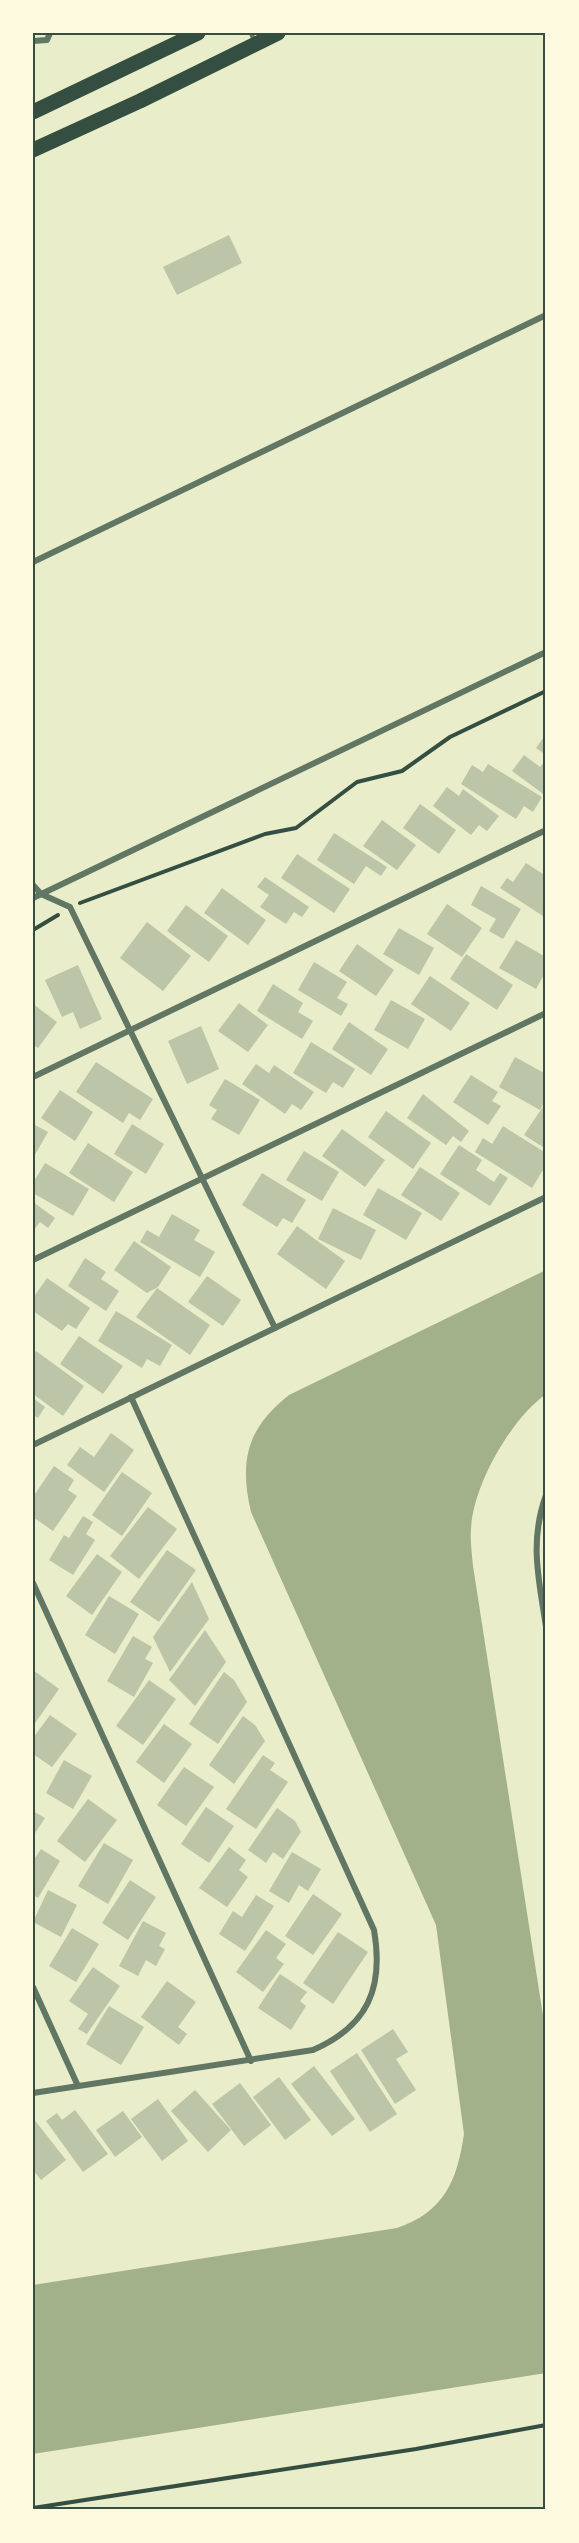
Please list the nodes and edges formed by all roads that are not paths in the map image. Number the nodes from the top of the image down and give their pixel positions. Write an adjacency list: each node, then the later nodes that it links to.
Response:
1 (198, 33): 6 (main road)
2 (278, 33): 4 (main road)
3 (49, 36): 5 (street)
4 (253, 38): 7 (main road)
5 (33, 41)
6 (33, 112)
7 (33, 150)
8 (546, 315): 9 (street)
9 (33, 562)
10 (546, 652): 13 (street)
11 (546, 830): 16 (street)
12 (33, 885): 13 (street)
13 (41, 894): 14 (street); 16 (street)
14 (33, 898)
15 (546, 1013): 18 (street)
16 (131, 1030): 17 (street); 18 (street)
17 (33, 1077)
18 (203, 1179): 20 (street); 21 (street)
19 (546, 1197): 21 (street)
20 (33, 1260)
21 (275, 1328): 22 (street)
22 (132, 1397): 23 (street); 28 (street)
23 (33, 1445)
24 (546, 1495): 26 (street)
25 (33, 1583): 28 (street)
26 (546, 1628)
27 (33, 1987): 29 (street)
28 (251, 2061): 29 (street)
29 (78, 2086): 30 (street)
30 (33, 2093)

